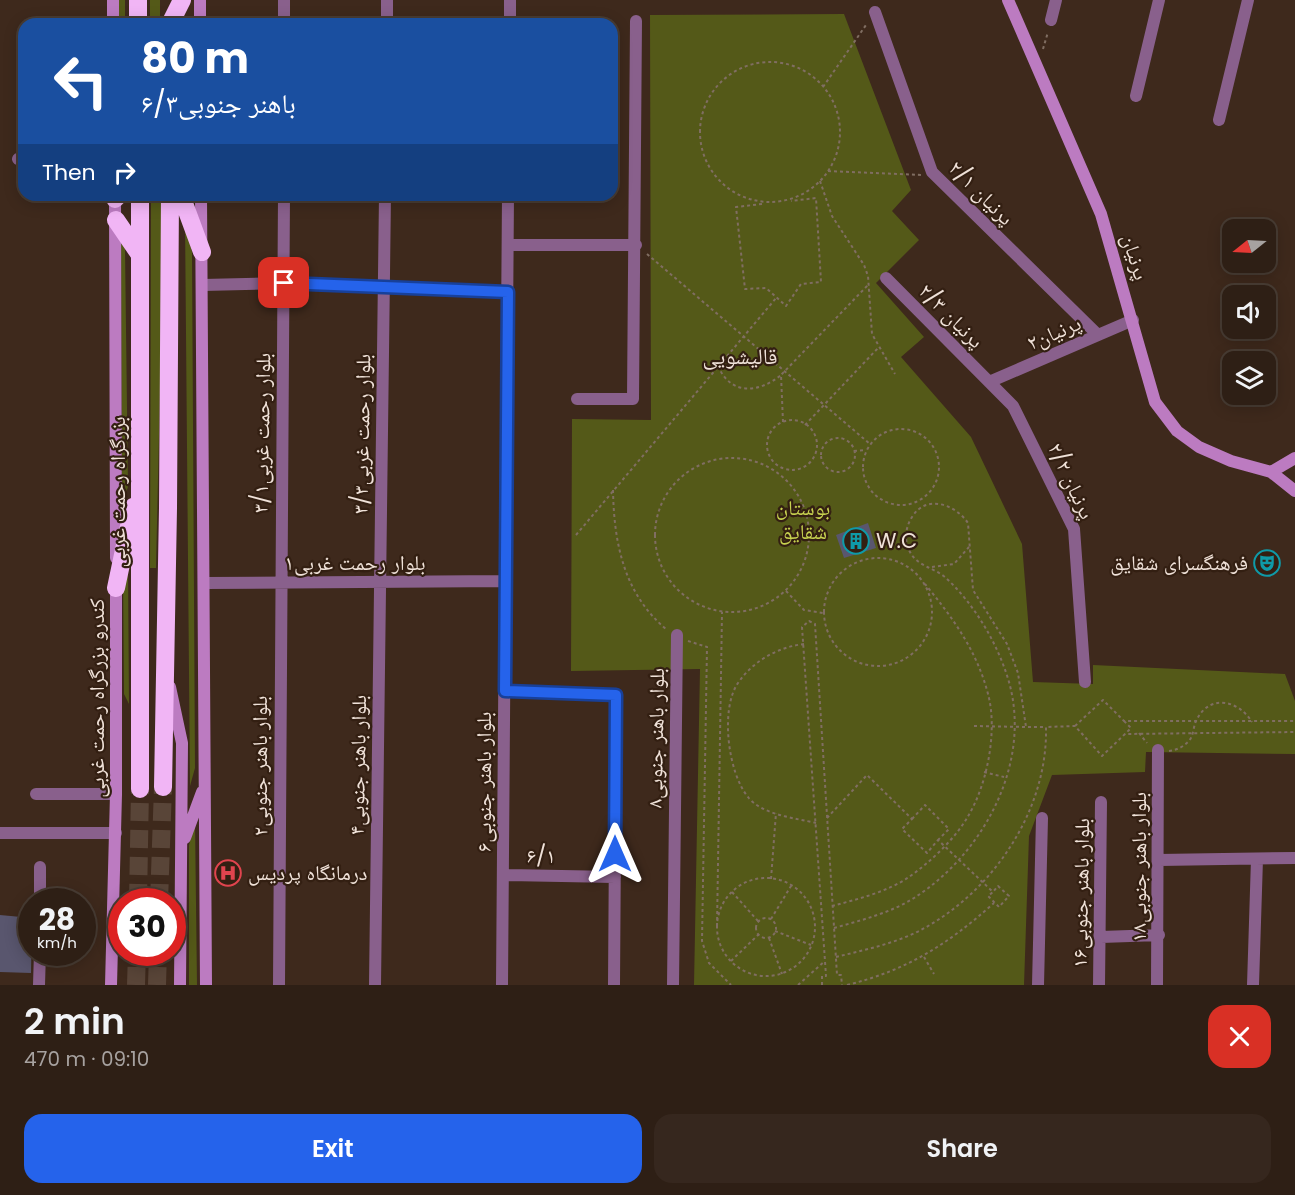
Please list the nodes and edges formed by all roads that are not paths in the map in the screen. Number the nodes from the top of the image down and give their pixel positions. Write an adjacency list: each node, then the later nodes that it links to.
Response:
1 (113, 0): 14 (main road)
2 (138, 0): 15 (highway)
3 (170, 0): 16 (highway)
4 (182, 0): 17 (highway)
5 (200, 0): 18 (main road)
6 (285, 0): 19 (street)
7 (387, 0): 20 (street)
8 (510, 0): 21 (street)
9 (1008, 0): 44 (main road, پرنیان)
10 (1056, 0): 22 (street)
11 (1159, 0): 24 (street)
12 (1248, 0): 25 (street)
13 (875, 12): 45 (street, پرنیان ۲/۱)
14 (113, 18)
15 (138, 18)
16 (170, 18)
17 (173, 18)
18 (200, 18)
19 (284, 18)
20 (387, 18)
21 (510, 18)
22 (1051, 20)
23 (636, 21): 36 (street)
24 (1136, 96)
25 (1219, 120)
26 (116, 201): 34 (main road, کندرو بزرگراه رحمت غربی)
27 (140, 201): 38 (highway, بزرگراه رحمت غربی)
28 (170, 201): 58 (highway)
29 (183, 201): 37 (highway)
30 (201, 201): 37 (main road)
31 (284, 201): 40 (street, بلوار رحمت غربی۳/۱)
32 (385, 201): 42 (street, بلوار رحمت غربی۳/۳)
33 (508, 201): 35 (street, بلوار باهنر جنوبی۶)
34 (116, 220): 38 (highway); 56 (main road, کندرو بزرگراه رحمت غربی)
35 (508, 245): 36 (street); 43 (street, بلوار باهنر جنوبی۶)
36 (636, 245): 47 (street)
37 (202, 252): 41 (main road)
38 (140, 255): 49 (highway, بزرگراه رحمت غربی)
39 (886, 278): 46 (street, پرنیان ۲/۳)
40 (284, 283): 41 (street); 42 (street); 55 (street, بلوار رحمت غربی۳/۱)
41 (203, 285): 54 (main road)
42 (384, 286): 43 (street); 53 (street, بلوار رحمت غربی۳/۳)
43 (508, 292): 52 (street, بلوار باهنر جنوبی۶)
44 (1133, 320): 45 (street, پرنیان۲); 50 (main road, پرنیان)
45 (1098, 335): 46 (street, پرنیان۲)
46 (990, 382): 59 (street, پرنیان ۲/۲)
47 (578, 399)
48 (1295, 458): 50 (main road)
49 (141, 470): 56 (highway); 64 (highway, بزرگراه رحمت غربی)
50 (1271, 472): 51 (main road)
51 (1295, 490)
52 (505, 581): 53 (street, بلوار رحمت غربی۱); 60 (street, بلوار باهنر جنوبی۶)
53 (379, 582): 55 (street, بلوار رحمت غربی۱); 87 (street, بلوار باهنر جنوبی۴)
54 (205, 583): 55 (street, بلوار رحمت غربی۱); 62 (main road)
55 (280, 583): 86 (street, بلوار باهنر جنوبی۲)
56 (116, 588): 66 (main road, کندرو بزرگراه رحمت غربی)
57 (677, 635): 90 (street, ۸بلوار باهنر جنوبی)
58 (164, 659): 63 (highway); 71 (main road)
59 (1085, 682)
60 (505, 691): 76 (street, بلوار باهنر جنوبی۶); 77 (street)
61 (1158, 750): 74 (street, ۱۸بلوار باهنر جنوبی)
62 (205, 784): 71 (main road); 85 (main road)
63 (162, 787)
64 (140, 789)
65 (36, 794): 66 (street)
66 (116, 794): 70 (main road, کندرو بزرگراه رحمت غربی)
67 (1101, 802): 80 (street, بلوار باهنر جنوبی۱۶)
68 (1042, 818): 91 (street)
69 (0, 833): 70 (street)
70 (116, 833): 83 (main road, کندرو بزرگراه رحمت غربی)
71 (182, 848): 84 (main road)
72 (1295, 858): 73 (street)
73 (1257, 859): 74 (street); 94 (street)
74 (1159, 860): 79 (street, ۱۸بلوار باهنر جنوبی)
75 (40, 867): 78 (street)
76 (503, 875): 77 (street, ۶/۱); 88 (street, بلوار باهنر جنوبی۶)
77 (615, 877): 89 (street)
78 (40, 888)
79 (1159, 935): 80 (street); 93 (street, ۱۸بلوار باهنر جنوبی)
80 (1101, 937): 92 (street, بلوار باهنر جنوبی۱۶)
81 (40, 966): 82 (street)
82 (39, 985)
83 (111, 985)
84 (180, 985)
85 (206, 985)
86 (279, 985)
87 (375, 985)
88 (502, 985)
89 (614, 985)
90 (673, 985)
91 (1038, 985)
92 (1099, 985)
93 (1157, 985)
94 (1253, 985)

